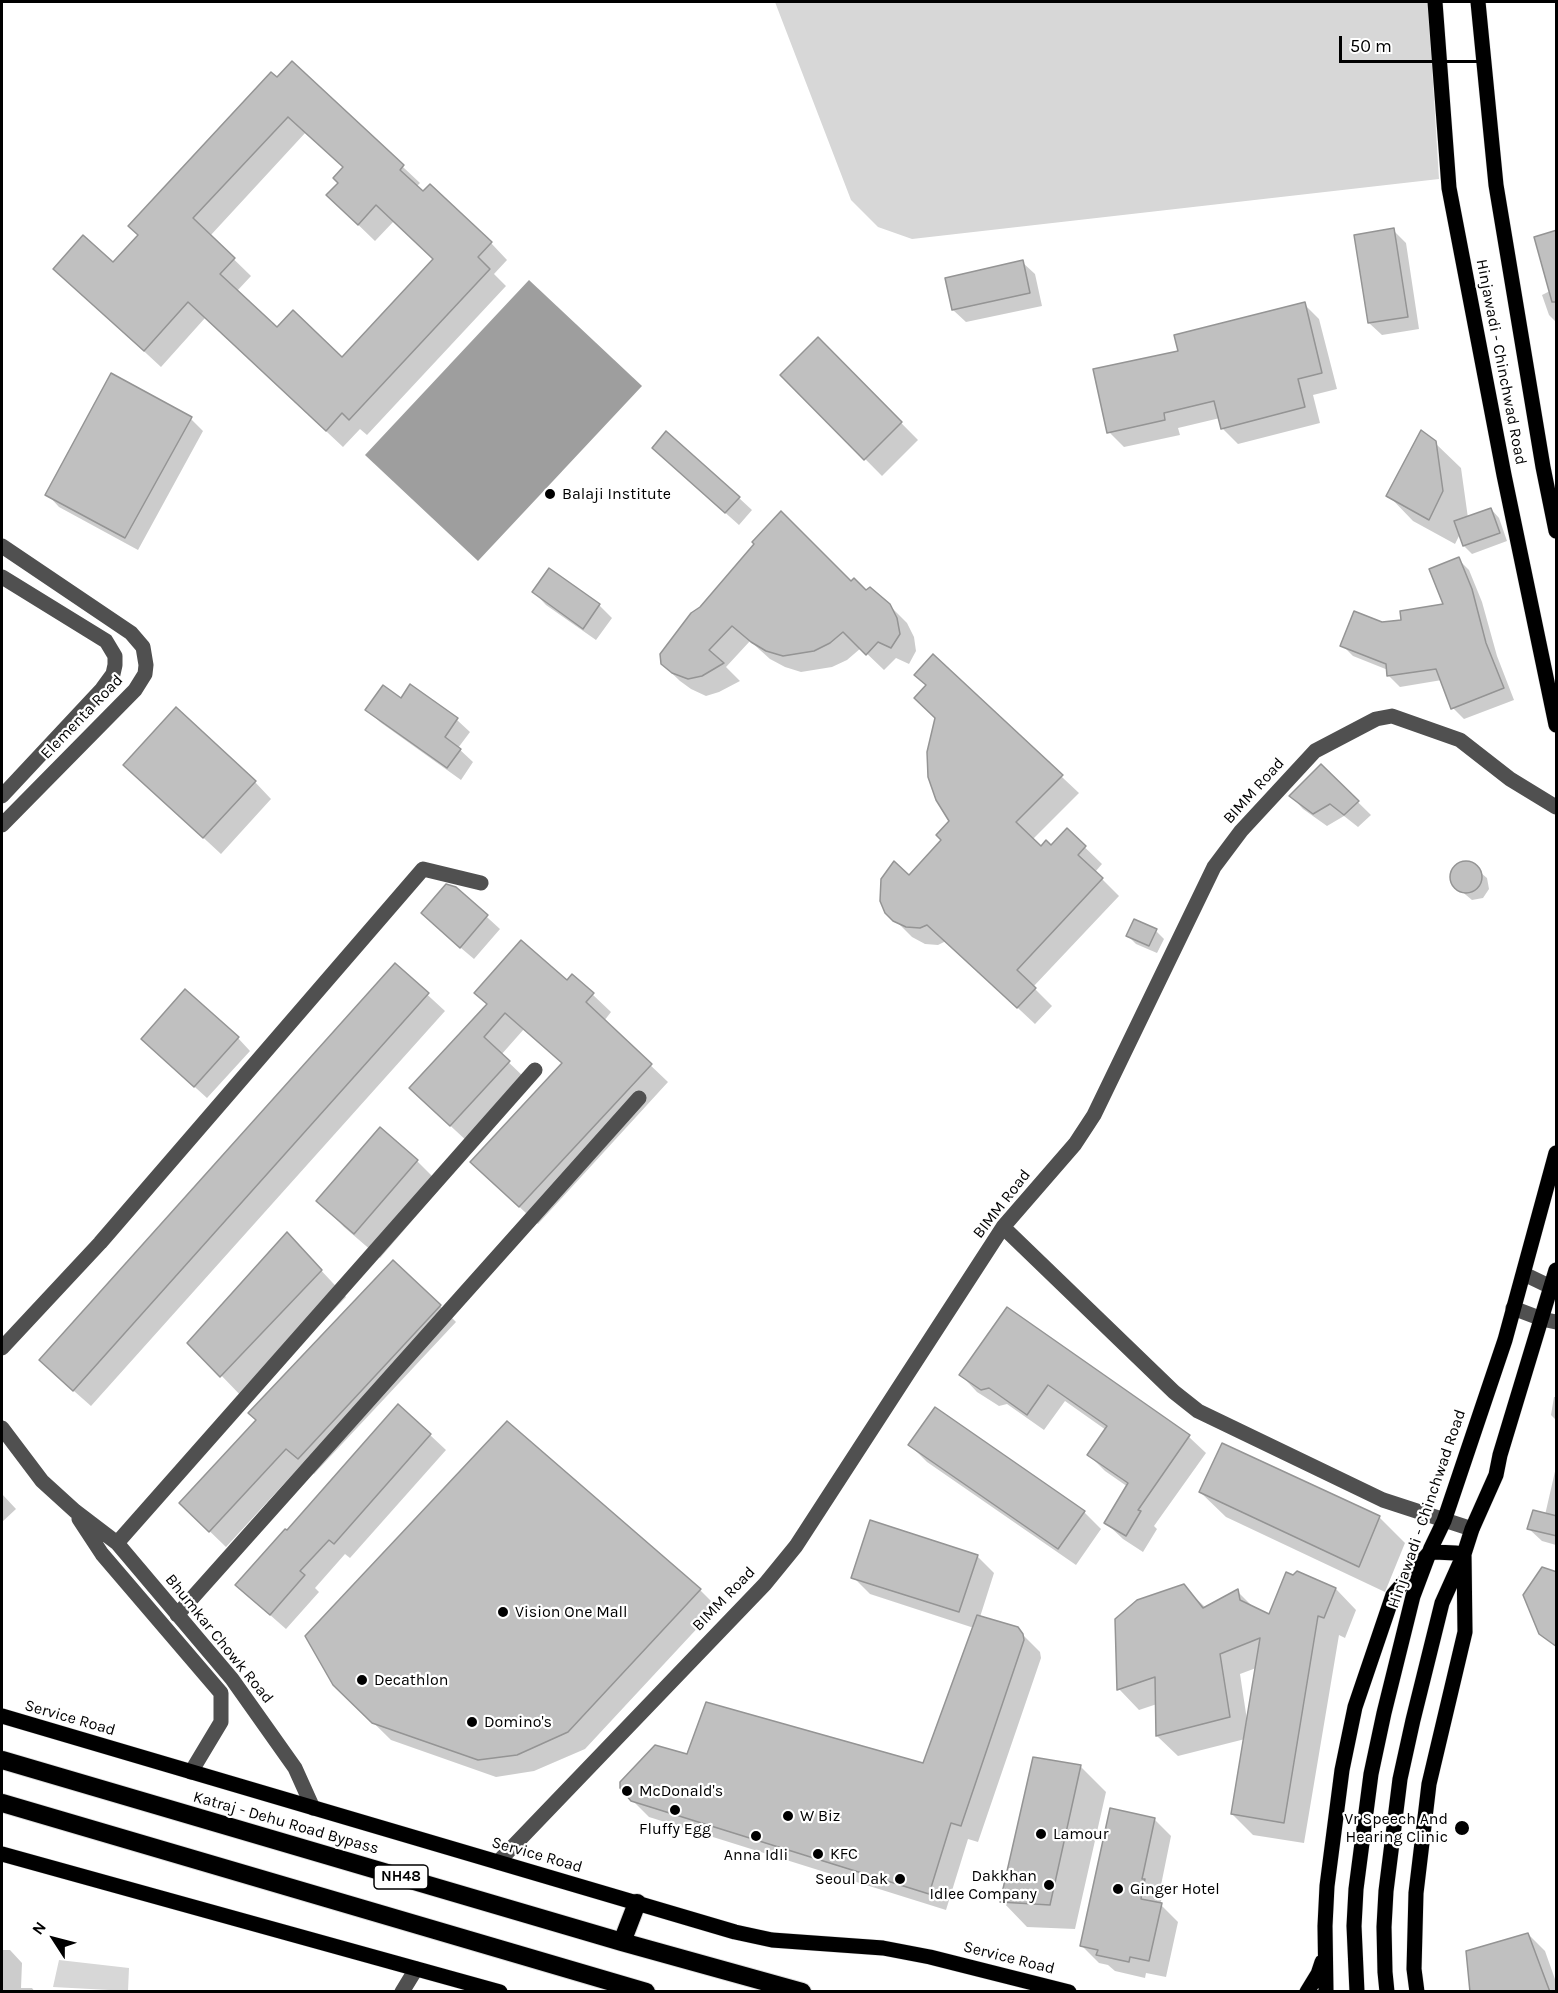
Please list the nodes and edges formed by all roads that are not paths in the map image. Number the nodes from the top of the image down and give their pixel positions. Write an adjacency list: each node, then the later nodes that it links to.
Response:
1 (1436, 2): 8 (main road, Hinjawadi - Chinchwad Road)
2 (1478, 2): 3 (main road, Hinjawadi - Chinchwad Road)
3 (1557, 531)
4 (2, 546): 6 (street, Elementa Road)
5 (2, 577): 7 (street, Elementa Road)
6 (111, 618): 7 (street); 11 (street, Elementa Road)
7 (99, 636): 9 (street, Elementa Road)
8 (1557, 725)
9 (2, 796)
10 (1557, 807): 16 (street, BIMM Road)
11 (2, 825)
12 (481, 883): 22 (street)
13 (535, 1070): 27 (street)
14 (639, 1098): 30 (street)
15 (1557, 1153): 18 (main road, Hinjawadi - Chinchwad Road)
16 (1003, 1227): 25 (street); 39 (street, BIMM Road)
17 (1557, 1270): 19 (main road)
18 (1524, 1274): 19 (street); 20 (main road, Hinjawadi - Chinchwad Road)
19 (1554, 1287): 21 (main road)
20 (1513, 1308): 21 (street); 25 (main road, Hinjawadi - Chinchwad Road)
21 (1549, 1321): 26 (main road)
22 (2, 1348)
23 (2, 1428): 24 (street, Bhumkar Chowk Road)
24 (75, 1511): 27 (street, Bhumkar Chowk Road); 32 (street, Bhumkar Chowk Road)
25 (1444, 1521): 26 (street); 28 (main road, Hinjawadi - Chinchwad Road)
26 (1472, 1529): 29 (main road)
27 (117, 1543): 30 (street, Bhumkar Chowk Road)
28 (1428, 1554): 29 (main road); 42 (main road); 51 (main road, Hinjawadi - Chinchwad Road)
29 (1464, 1554): 52 (main road); 53 (main road)
30 (177, 1615): 31 (street, Bhumkar Chowk Road)
31 (232, 1679): 32 (street); 37 (street, Bhumkar Chowk Road)
32 (221, 1693): 35 (street, Bhumkar Chowk Road)
33 (2, 1716): 35 (main road, Service Road)
34 (2, 1760): 41 (highway, Katraj - Dehu Road Bypass / NH48)
35 (191, 1772): 37 (main road, Service Road)
36 (2, 1803): 46 (highway, NH48)
37 (313, 1808): 39 (main road, Service Road)
38 (2, 1854): 43 (main road)
39 (498, 1862): 40 (main road, Service Road)
40 (637, 1903): 41 (highway); 48 (main road, Service Road)
41 (622, 1942): 47 (highway, Katraj - Dehu Road Bypass / NH48)
42 (1325, 1955): 49 (main road); 50 (main road)
43 (416, 1969): 44 (street); 45 (main road)
44 (402, 1992)
45 (500, 1992)
46 (646, 1992)
47 (802, 1992)
48 (1069, 1992)
49 (1307, 1992)
50 (1326, 1992)
51 (1357, 1992)
52 (1387, 1992)
53 (1417, 1992)

